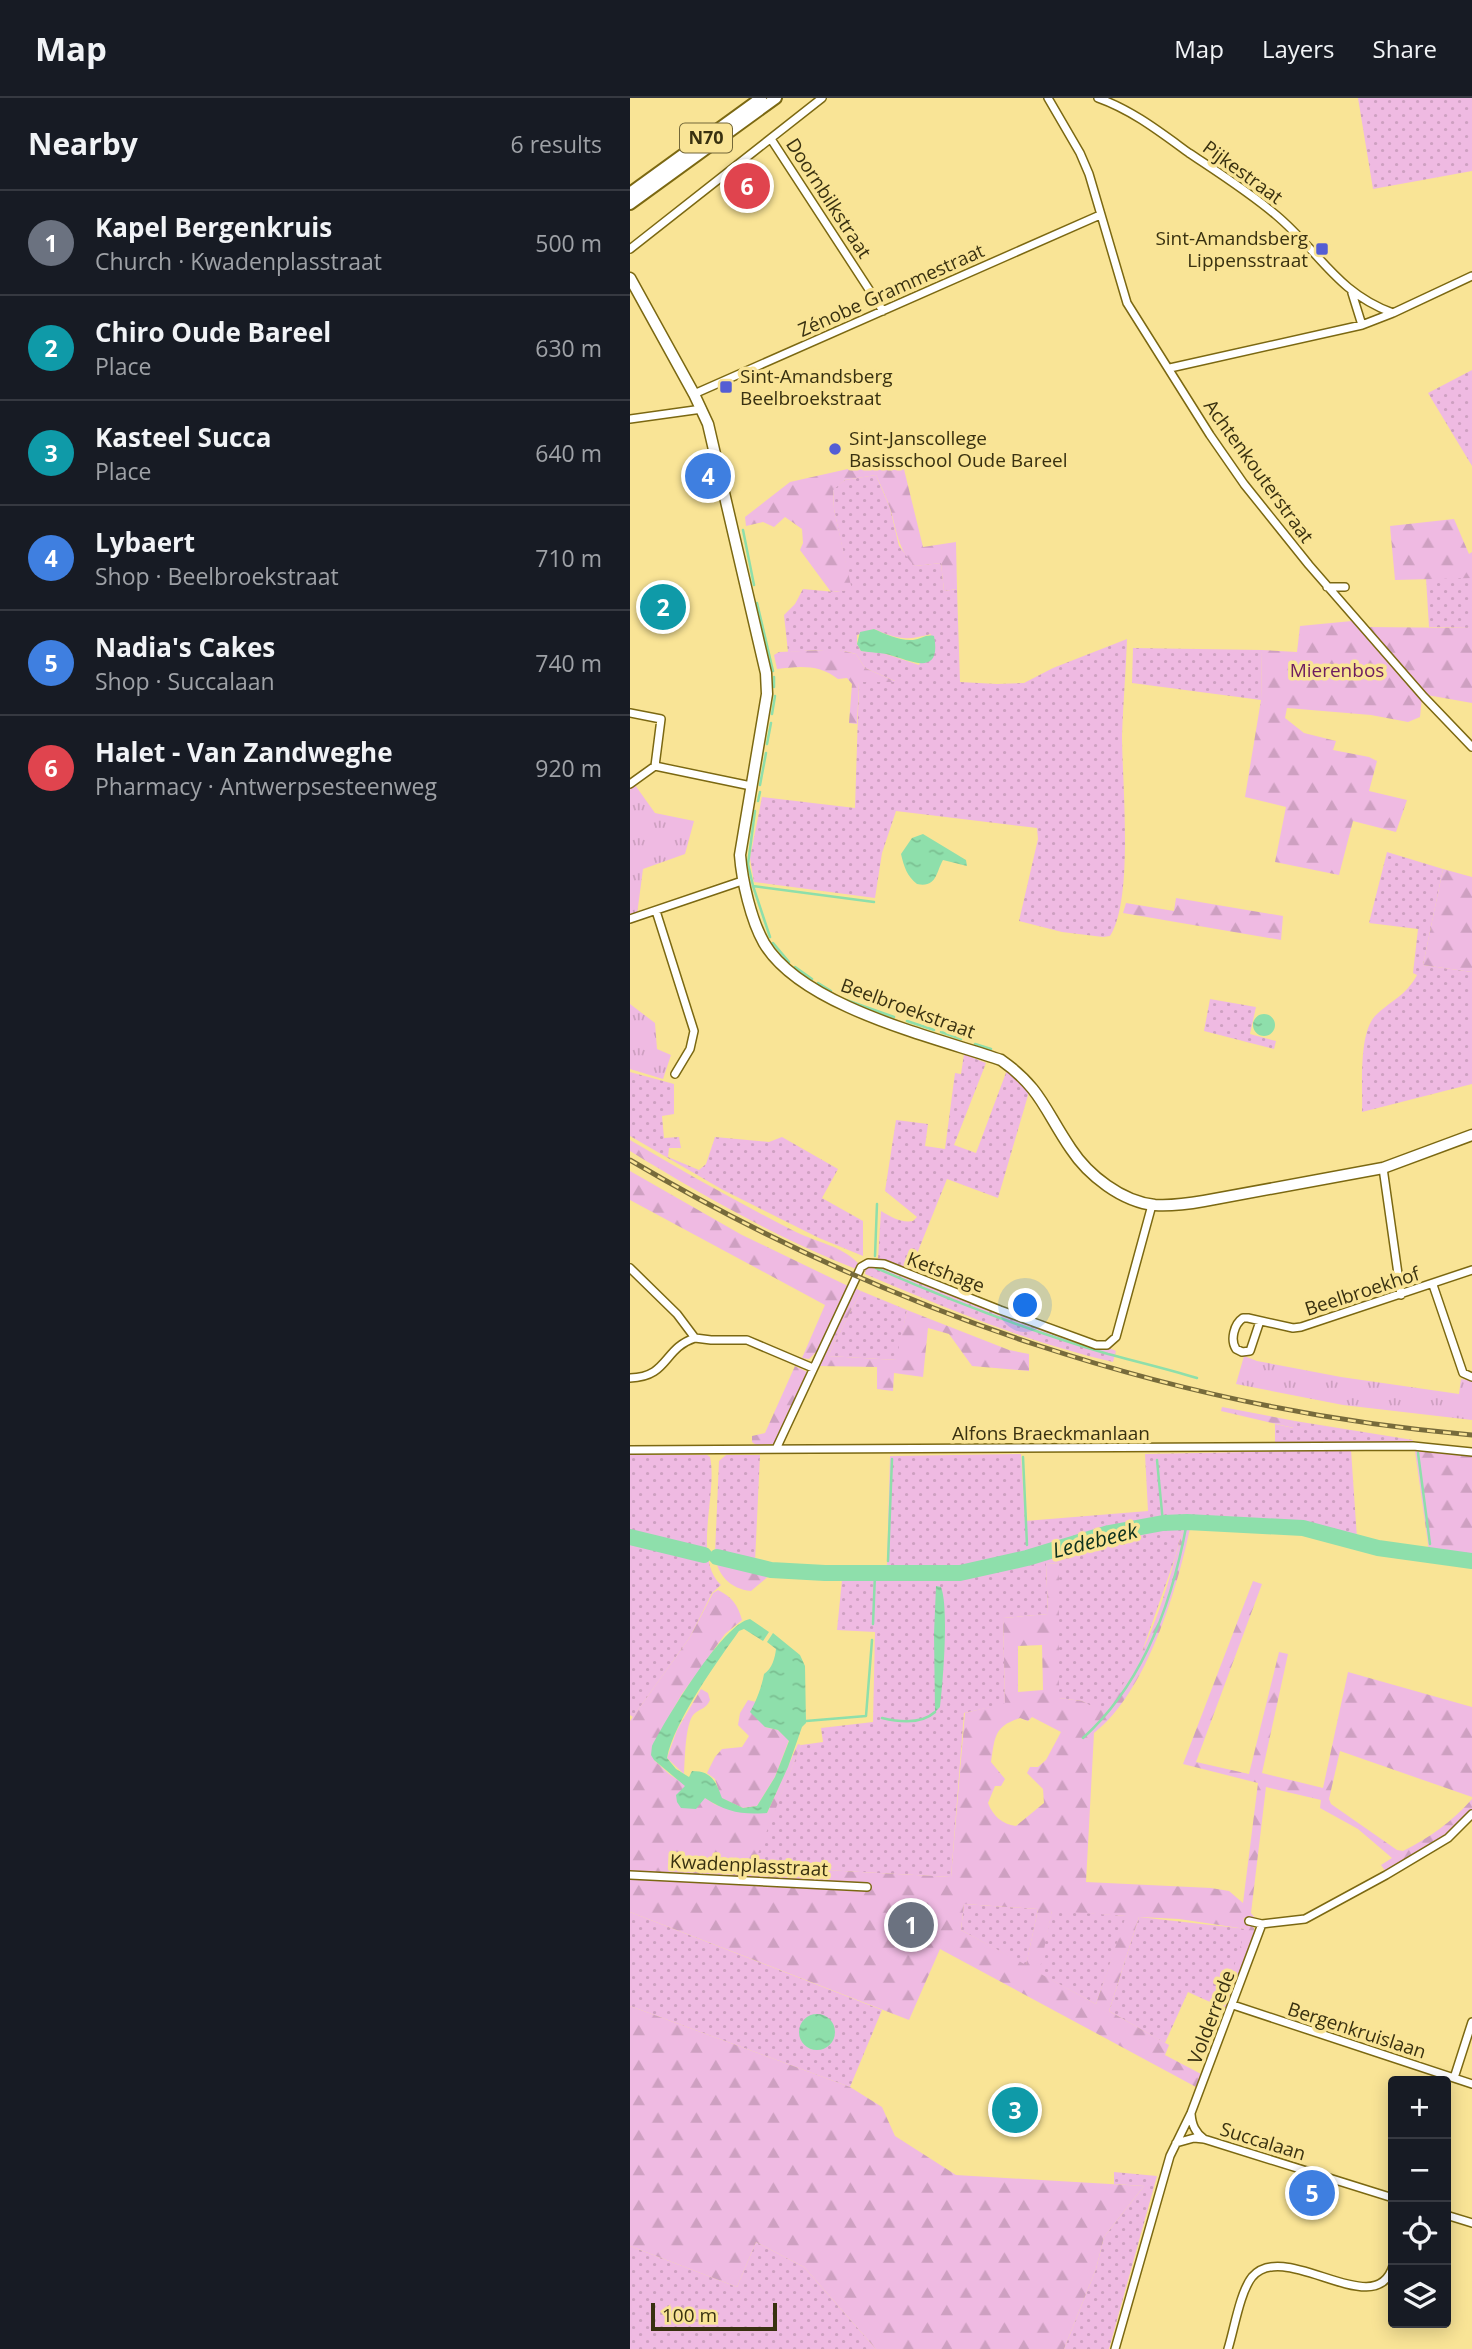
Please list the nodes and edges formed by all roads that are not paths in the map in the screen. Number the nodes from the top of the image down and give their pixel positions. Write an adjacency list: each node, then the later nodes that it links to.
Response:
1 (761, 98): 7 (main road, N70)
2 (776, 98): 8 (main road, N70)
3 (822, 98): 6 (street)
4 (1048, 98): 9 (street, Achtenkouterstraat)
5 (1098, 98): 13 (street, Pijkestraat)
6 (771, 139): 10 (street); 14 (street, Doornbilkstraat)
7 (630, 193)
8 (630, 204)
9 (1100, 215): 14 (street, Zénobe Grammestraat); 17 (street, Achtenkouterstraat)
10 (630, 249)
11 (1472, 276): 15 (street)
12 (630, 278): 18 (street, Beelbroekstraat)
13 (1352, 293): 15 (street, Pijkestraat); 16 (street, Pijkestraat)
14 (883, 311): 18 (street, Zénobe Grammestraat)
15 (1394, 313): 16 (street)
16 (1362, 325): 17 (street)
17 (1170, 368): 21 (street, Achtenkouterstraat)
18 (694, 394): 19 (street, Beelbroekstraat)
19 (702, 409): 20 (street); 27 (street, Beelbroekstraat)
20 (630, 419)
21 (1327, 587): 22 (street); 24 (street, Achtenkouterstraat)
22 (1345, 587)
23 (630, 713): 25 (street)
24 (1472, 747)
25 (655, 766): 26 (street); 27 (street)
26 (630, 784)
27 (751, 786): 28 (street, Beelbroekstraat)
28 (742, 881): 29 (street); 34 (street, Beelbroekstraat)
29 (656, 911): 30 (street); 31 (street)
30 (630, 919)
31 (675, 1074)
32 (1472, 1135): 33 (street, Beelbroekstraat)
33 (1383, 1168): 34 (street, Beelbroekstraat); 38 (street)
34 (1152, 1205): 41 (street, Ketshage)
35 (630, 1268): 40 (street)
36 (1472, 1270): 37 (street, Beelbroekhof)
37 (1433, 1285): 38 (street, Beelbroekhof); 42 (street)
38 (1401, 1295): 39 (street, Beelbroekhof)
39 (1260, 1321): 39 (street)
40 (695, 1338): 41 (street); 43 (street)
41 (813, 1368): 44 (street, Ketshage)
42 (1472, 1377)
43 (630, 1378)
44 (776, 1449): 45 (street, Alfons Braeckmanlaan); 46 (street, Alfons Braeckmanlaan)
45 (630, 1450)
46 (1472, 1452)
47 (1472, 1814): 51 (street)
48 (630, 1875): 49 (street, Kwadenplasstraat)
49 (867, 1887)
50 (1249, 1921): 51 (street)
51 (1262, 1924): 52 (street, Volderrede)
52 (1233, 2005): 54 (street, Bergenkruislaan); 56 (street, Volderrede)
53 (1472, 2022): 54 (street)
54 (1454, 2078): 55 (street, Bergenkruislaan)
55 (1472, 2084)
56 (1191, 2113): 57 (street, Succalaan); 58 (street, Volderrede)
57 (1204, 2139): 58 (street, Succalaan); 59 (street, Succalaan)
58 (1176, 2143): 63 (street, Volderrede)
59 (1388, 2196)
60 (1451, 2216): 61 (street)
61 (1472, 2223)
62 (1388, 2277): 64 (street)
63 (1115, 2349)
64 (1228, 2349)

